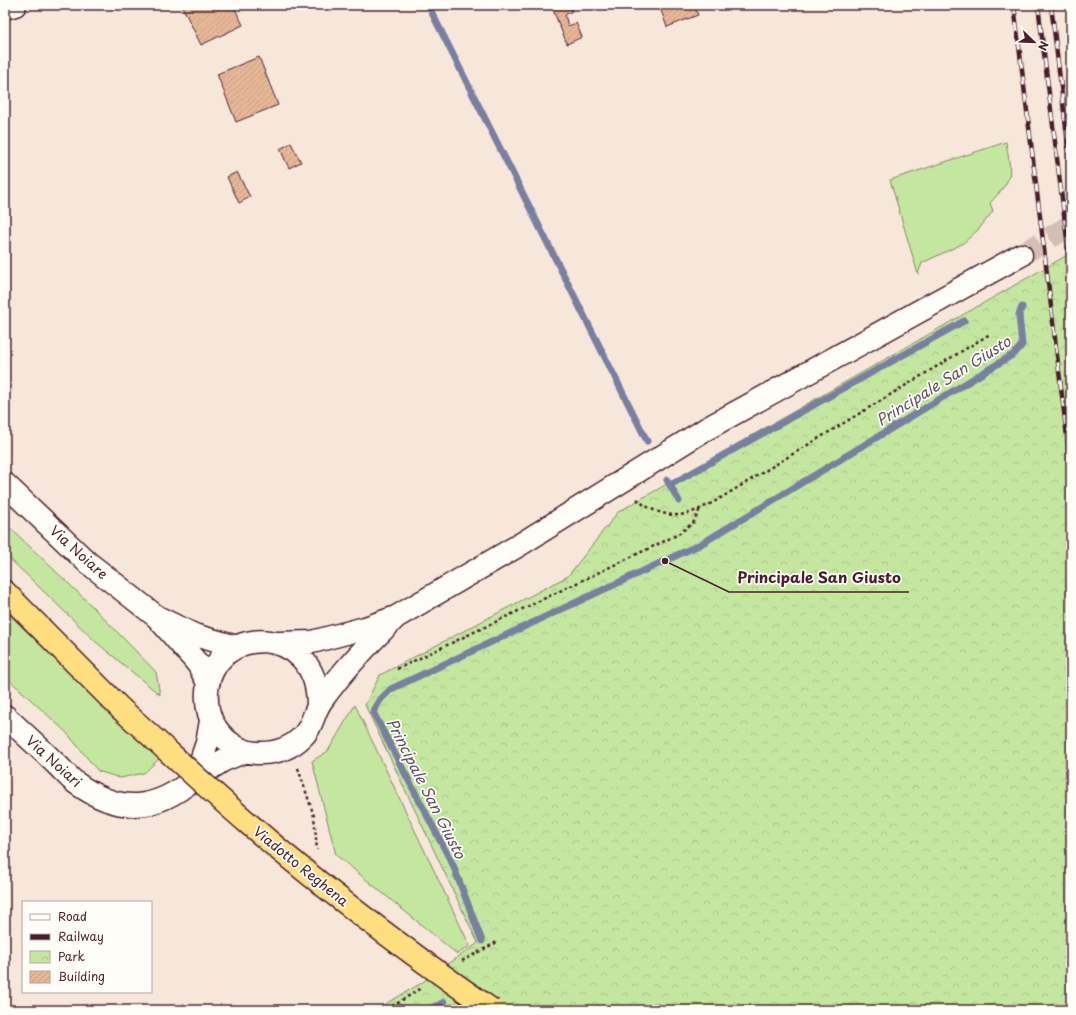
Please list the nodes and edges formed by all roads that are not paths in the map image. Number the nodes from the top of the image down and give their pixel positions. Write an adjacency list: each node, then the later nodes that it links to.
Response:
1 (15, 5): 2 (street)
2 (5, 8)
3 (1021, 255): 7 (street)
4 (5, 484): 6 (street, Via Noiare)
5 (5, 592): 16 (highway, Viadotto Reghena, bridge)
6 (157, 617): 9 (street, Via Noiare); 10 (street, Via Noiare)
7 (396, 617): 8 (street); 11 (street)
8 (279, 643): 9 (street); 11 (street)
9 (237, 647): 10 (street)
10 (208, 683): 13 (street)
11 (318, 705): 14 (street)
12 (5, 716): 15 (street, Via Noiari)
13 (211, 721): 14 (street); 15 (street)
14 (246, 751): 15 (street, Via Noiari)
15 (195, 778)
16 (492, 1010)

